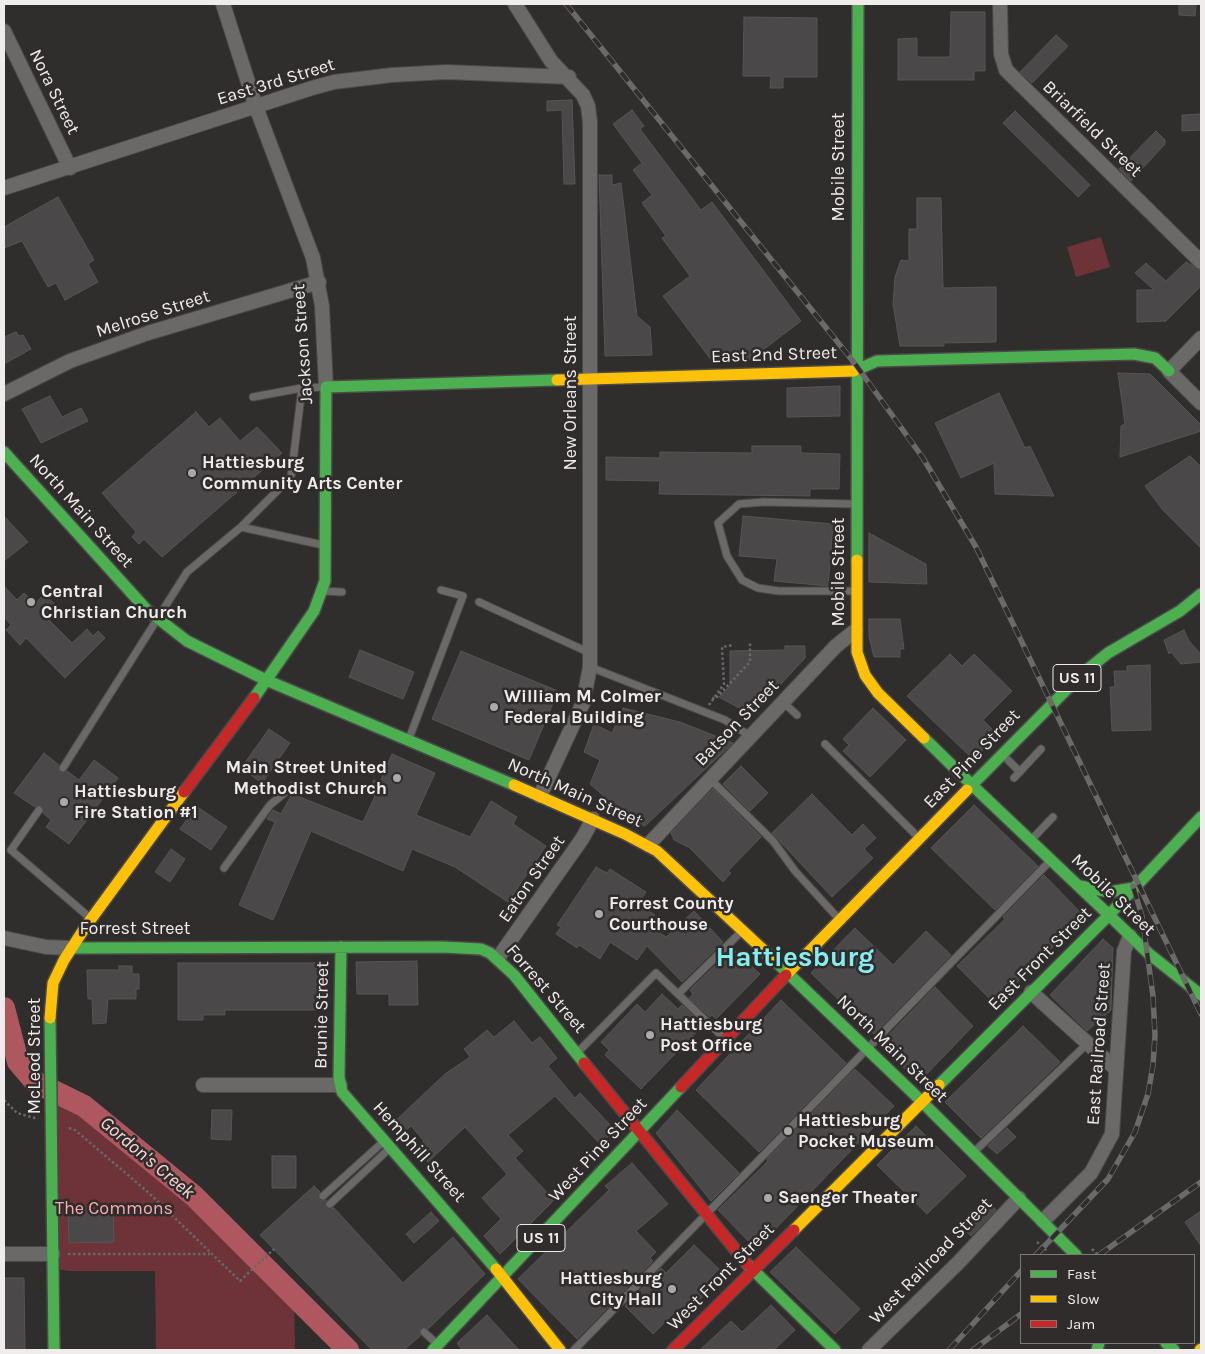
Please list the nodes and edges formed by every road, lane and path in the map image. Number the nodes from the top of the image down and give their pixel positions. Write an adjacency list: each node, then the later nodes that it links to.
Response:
1 (223, 4): 7 (street, Jackson Street)
2 (515, 4): 6 (street, New Orleans Street)
3 (858, 4): 13 (main road, Mobile Street)
4 (1000, 4): 10 (street, Briarfield Street)
5 (4, 31): 8 (street, Nora Street)
6 (569, 77): 7 (street, East 3rd Street); 15 (street, New Orleans Street)
7 (256, 107): 8 (street, East 3rd Street); 11 (street, Jackson Street)
8 (70, 168): 9 (street, East 3rd Street)
9 (4, 188)
10 (1201, 262)
11 (319, 282): 16 (street, Jackson Street); 18 (street, Melrose Street)
12 (1201, 338): 14 (street)
13 (856, 371): 14 (main road, East 2nd Street); 15 (main road, East 2nd Street); 22 (main road, Mobile Street)
14 (1169, 371): 20 (street)
15 (590, 380): 16 (main road, East 2nd Street); 35 (street, New Orleans Street)
16 (326, 387): 17 (lane); 24 (main road, Jackson Street)
17 (302, 388): 19 (lane); 23 (lane)
18 (4, 394)
19 (253, 397)
20 (1201, 403)
21 (4, 452): 31 (main road, North Main Street)
22 (856, 504): 27 (main road, Mobile Street); 27 (lane)
23 (241, 527): 24 (lane); 31 (lane)
24 (326, 545): 26 (main road, Jackson Street)
25 (440, 590): 42 (lane)
26 (322, 591): 28 (lane); 36 (main road, Jackson Street)
27 (856, 591): 32 (main road, Mobile Street)
28 (342, 592)
29 (1201, 594): 45 (main road, East Pine Street / US 11)
30 (479, 602): 35 (lane)
31 (158, 620): 36 (main road, North Main Street); 46 (lane)
32 (856, 630): 38 (street, Batson Street); 50 (main road, Mobile Street)
33 (750, 643): 37 (path)
34 (733, 645): 37 (path)
35 (590, 660): 39 (lane); 52 (street, New Orleans Street)
36 (266, 680): 42 (main road, North Main Street); 65 (main road, McLeod Street)
37 (712, 698): 39 (path)
38 (783, 702): 40 (lane); 41 (street, Batson Street)
39 (706, 712): 41 (lane)
40 (797, 715)
41 (750, 736): 48 (street, Batson Street)
42 (409, 739): 52 (main road, North Main Street)
43 (825, 744): 57 (lane)
44 (1041, 749): 47 (lane)
45 (1002, 754): 47 (lane); 50 (main road, East Pine Street / US 11)
46 (63, 768)
47 (1020, 772): 49 (lane)
48 (709, 778): 59 (street, Batson Street); 66 (lane)
49 (1014, 778)
50 (972, 785): 57 (main road, East Pine Street / US 11); 58 (main road, Mobile Street)
51 (294, 786): 61 (lane)
52 (540, 796): 56 (main road, North Main Street)
53 (39, 810): 65 (lane)
54 (1053, 817): 58 (lane)
55 (1201, 817): 63 (main road, East Front Street)
56 (593, 819): 59 (main road, North Main Street); 72 (street, Eaton Street)
57 (919, 838): 66 (main road, East Pine Street / US 11)
58 (1031, 840): 60 (main road, Mobile Street)
59 (648, 845): 67 (main road, North Main Street)
60 (1051, 860): 62 (main road, Mobile Street); 79 (lane)
61 (224, 868)
62 (1080, 886): 63 (main road); 64 (main road, Mobile Street)
63 (1134, 888): 64 (main road, East Front Street)
64 (1109, 915): 68 (main road, Mobile Street); 74 (main road, East Front Street)
65 (91, 919): 71 (main road, McLeod Street)
66 (840, 920): 73 (main road, East Pine Street / US 11)
67 (743, 930): 73 (main road, North Main Street); 75 (lane)
68 (1130, 936): 76 (main road, Mobile Street); 81 (street, East Railroad Street)
69 (7, 939): 71 (street, Forrest Street)
70 (341, 947): 71 (main road, Forrest Street); 72 (main road, Forrest Street); 83 (main road, Brunie Street)
71 (71, 948): 86 (main road, McLeod Street)
72 (498, 958): 80 (main road, Forrest Street)
73 (788, 973): 77 (main road, West Pine Street / US 11); 79 (main road, North Main Street)
74 (1031, 992): 78 (street); 85 (main road, East Front Street)
75 (678, 994): 77 (lane); 80 (lane)
76 (1201, 995)
77 (726, 1040): 87 (main road, West Pine Street / US 11)
78 (1087, 1044): 81 (street); 89 (lane)
79 (867, 1049): 85 (main road, North Main Street); 93 (lane)
80 (577, 1054): 87 (main road, Forrest Street)
81 (1116, 1069): 94 (street, East Railroad Street)
82 (202, 1084): 83 (street)
83 (340, 1084): 88 (main road, Hemphill Street)
84 (4, 1100): 86 (path)
85 (922, 1101): 89 (main road, North Main Street); 100 (main road, West Front Street)
86 (53, 1123): 97 (main road, McLeod Street); 98 (path)
87 (639, 1131): 93 (main road, Forrest Street); 101 (main road, West Pine Street / US 11)
88 (387, 1144): 90 (lane); 92 (lane); 101 (main road, Hemphill Street)
89 (973, 1152): 91 (main road, North Main Street)
90 (323, 1196)
91 (1019, 1198): 94 (main road, North Main Street); 109 (street, West Railroad Street)
92 (330, 1204)
93 (706, 1214): 100 (main road, Forrest Street); 106 (lane)
94 (1043, 1221): 99 (main road, North Main Street)
95 (274, 1249): 98 (path)
96 (4, 1254): 97 (street)
97 (59, 1254): 98 (path); 104 (main road, McLeod Street)
98 (211, 1254)
99 (1075, 1254)
100 (751, 1270): 107 (main road, West Front Street); 108 (main road, Forrest Street)
101 (502, 1279): 103 (main road, West Pine Street / US 11); 105 (main road, Hemphill Street)
102 (424, 1332): 103 (lane)
103 (436, 1348)
104 (54, 1350)
105 (560, 1350)
106 (574, 1350)
107 (673, 1350)
108 (835, 1350)
109 (869, 1350)

